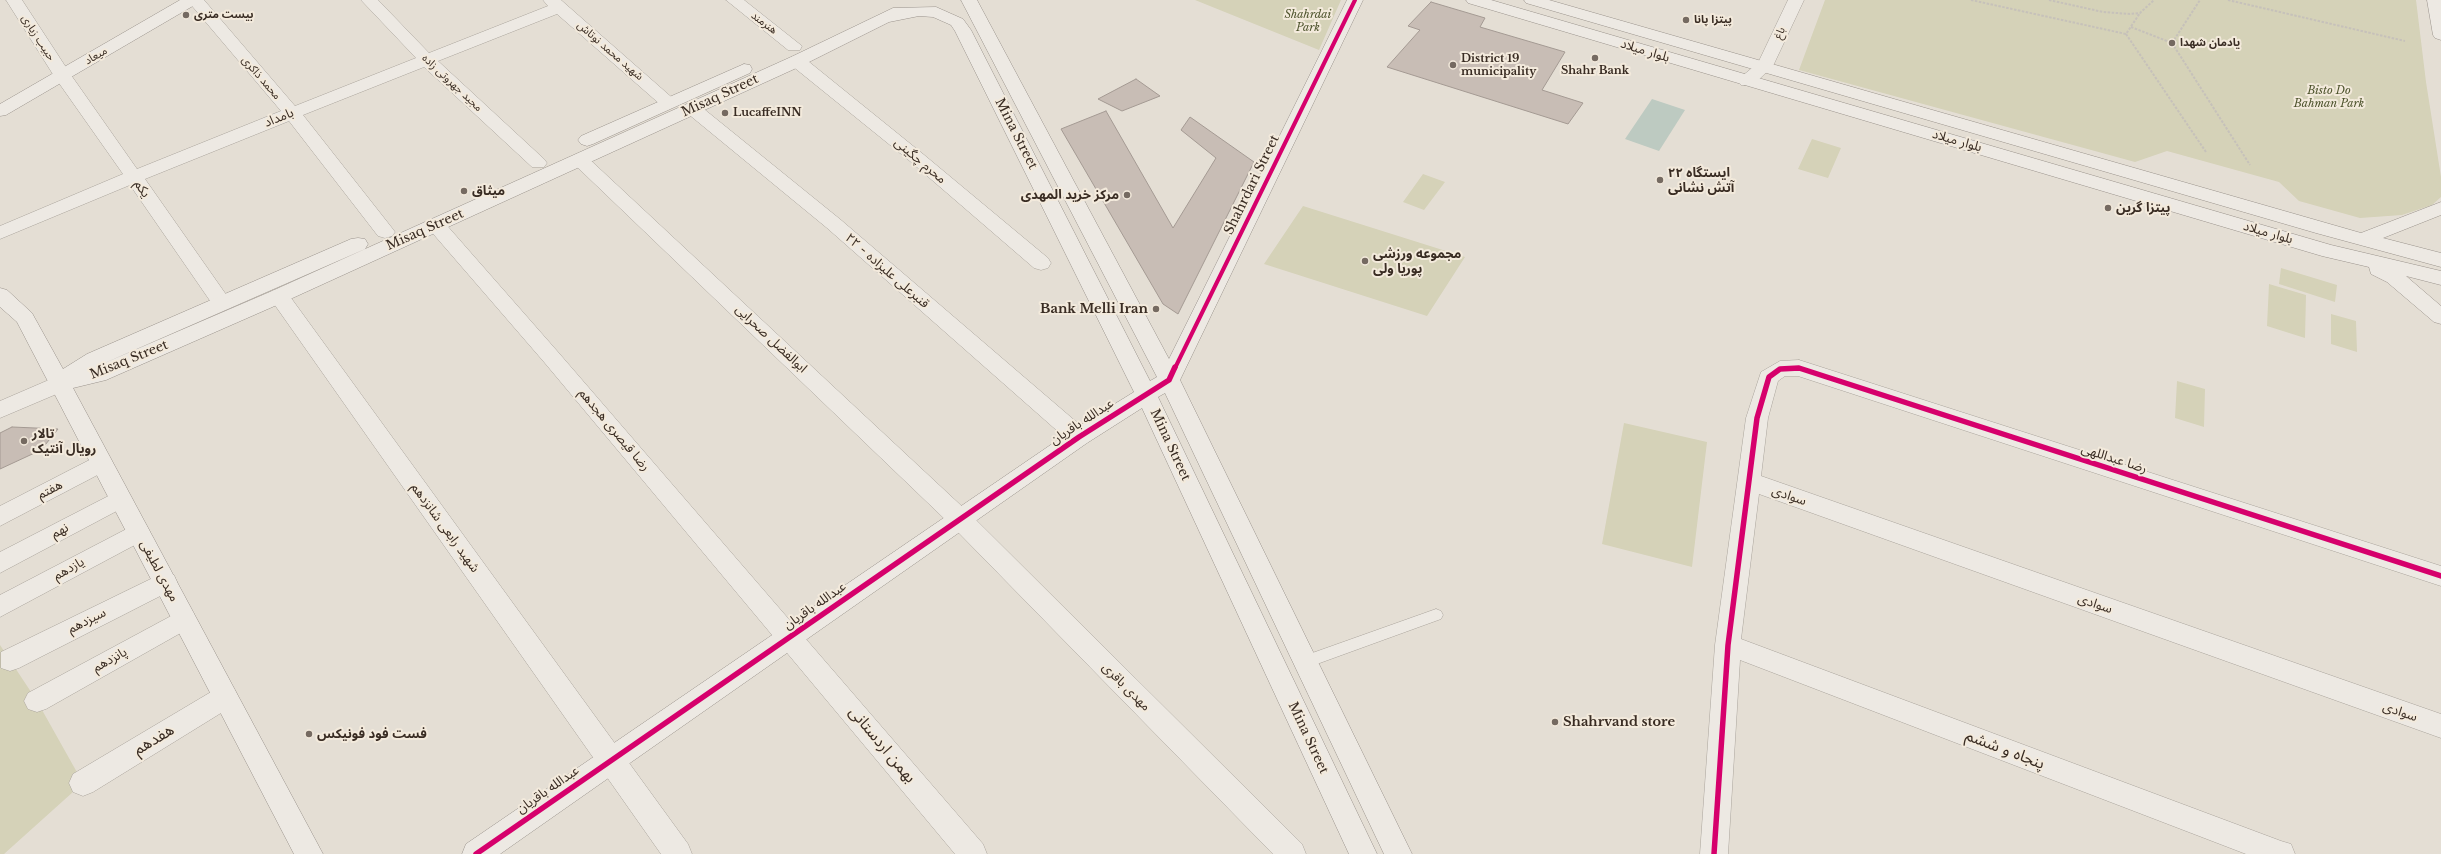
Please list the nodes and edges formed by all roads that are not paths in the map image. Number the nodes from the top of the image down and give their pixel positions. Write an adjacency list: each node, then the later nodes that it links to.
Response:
1 (14, 0): 18 (street, حبیب زیاری)
2 (195, 0): 18 (street, میعاد); 23 (street, محمد ذاکری)
3 (369, 0): 16 (street, مجید جهروتی زاده)
4 (734, 0): 15 (street, هنرمند)
5 (923, 0): 13 (street, Misaq Street)
6 (969, 0): 42 (street, Mina Street)
7 (1355, 0): 42 (street, Shahrdari Street)
8 (1474, 0): 19 (street, بلوار میلاد)
9 (1532, 0): 17 (street, بلوار میلاد)
10 (1796, 0): 17 (street, باغ)
11 (2435, 0): 14 (street)
12 (555, 4): 16 (street, بامداد); 20 (street, شهید محمد نوتاش)
13 (889, 9): 15 (street, Misaq Street); 44 (street, Mina Street)
14 (2441, 35)
15 (796, 54): 20 (street, Misaq Street); 21 (street, Misaq Street); 36 (street, محرم چگینی)
16 (427, 60): 23 (street, بامداد); 27 (street, مجید جهروتی زاده)
17 (1765, 66): 19 (street); 25 (street, بلوار میلاد)
18 (64, 77): 22 (street, میعاد); 24 (lane); 28 (street, یکم)
19 (1747, 81): 25 (street, بلوار میلاد)
20 (668, 102): 27 (street, Misaq Street)
21 (693, 109): 26 (street, Misaq Street); 46 (street, قنبرعلی علیزاده - ۲۲)
22 (0, 111)
23 (292, 113): 28 (street, بامداد); 31 (street, محمد ذاکری)
24 (0, 115)
25 (1968, 136): 33 (street, بلوار میلاد); 34 (street, بلوار میلاد)
26 (580, 160): 30 (street, Misaq Street); 51 (street, ابوالفضل صحرایی)
27 (538, 163): 31 (street, Misaq Street)
28 (133, 177): 32 (street, بامداد); 40 (street, یکم)
29 (2441, 208): 33 (street)
30 (436, 225): 39 (street, Misaq Street); 59 (street, رضا قیصری هجدهم)
31 (386, 232): 40 (street, Misaq Street)
32 (0, 233)
33 (2363, 239): 35 (street, بلوار میلاد)
34 (2355, 258): 37 (street, بلوار میلاد); 41 (street)
35 (2441, 260)
36 (1041, 263)
37 (2441, 278)
38 (0, 295): 43 (street, مهدی لطیفی)
39 (279, 296): 43 (street, Misaq Street); 66 (street, شهید رابعی شانزدهم)
40 (222, 303): 43 (street, Misaq Street)
41 (2441, 317)
42 (1169, 380): 44 (street, عبدالله باقریان); 62 (street, Mina Street)
43 (58, 384): 45 (street); 47 (street, مهدی لطیفی)
44 (1146, 394): 46 (street, عبدالله باقریان); 73 (street, Mina Street)
45 (0, 410)
46 (1078, 437): 51 (street, عبدالله باقریان)
47 (101, 463): 49 (street, مهدی لطیفی); 50 (street, هفتم)
48 (1748, 481): 54 (street, رضا عبداللهی); 60 (street); 65 (street, سوادی)
49 (120, 499): 52 (street, مهدی لطیفی); 53 (street, نهم)
50 (0, 517)
51 (960, 519): 59 (street, عبدالله باقریان); 72 (street, مهدی باقری)
52 (138, 532): 55 (street, مهدی لطیفی); 56 (street, یازدهم)
53 (0, 563)
54 (2441, 576)
55 (165, 582): 58 (street, مهدی لطیفی); 61 (street, سیزدهم)
56 (0, 607)
57 (1436, 615): 62 (lane)
58 (184, 619): 63 (street, مهدی لطیفی); 64 (street, پانزدهم)
59 (790, 636): 66 (street, عبدالله باقریان); 71 (street, بهمن اردستانی)
60 (1728, 645): 75 (street); 76 (street, پنجاه و ششم)
61 (10, 660)
62 (1306, 662): 74 (street, Mina Street)
63 (225, 697): 67 (street, هفدهم); 68 (street, مهدی لطیفی)
64 (37, 701)
65 (2441, 726)
66 (612, 760): 69 (street, عبدالله باقریان); 70 (street, شهید رابعی شانزدهم)
67 (83, 783)
68 (309, 854)
69 (476, 854)
70 (678, 854)
71 (973, 854)
72 (1292, 854)
73 (1363, 854)
74 (1398, 854)
75 (1714, 854)
76 (2281, 854)

